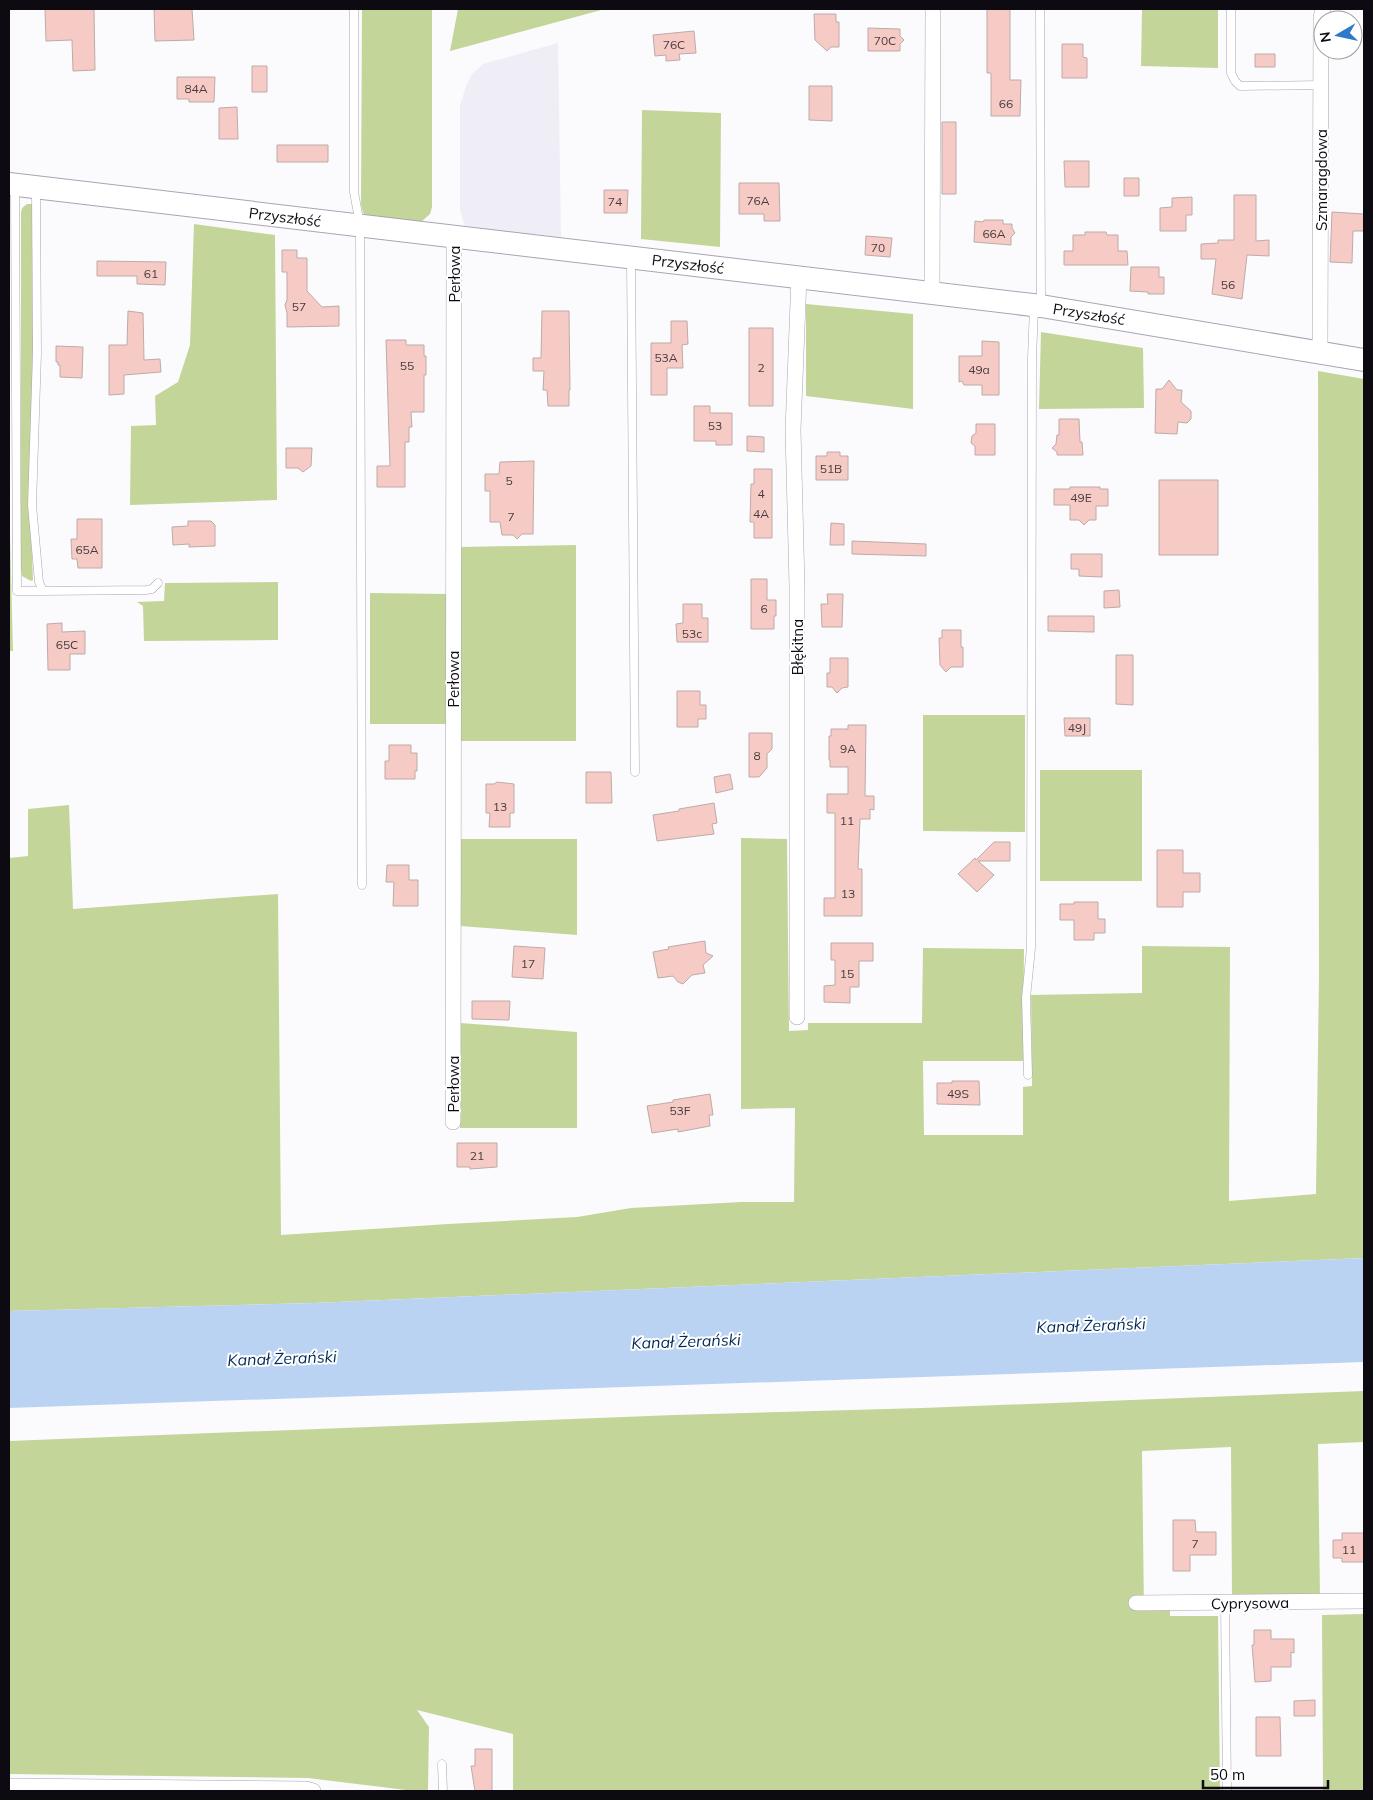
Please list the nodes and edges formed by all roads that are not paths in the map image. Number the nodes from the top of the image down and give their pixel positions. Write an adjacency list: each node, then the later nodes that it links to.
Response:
1 (354, 9): 8 (lane)
2 (933, 9): 12 (street)
3 (1040, 9): 13 (lane)
4 (1231, 9): 6 (lane)
5 (1324, 9): 6 (street, Szmaragdowa)
6 (1321, 85): 14 (street, Szmaragdowa)
7 (20, 186): 8 (street, Przyszłość); 17 (lane); 17 (lane)
8 (360, 226): 9 (street, Przyszłość); 19 (lane)
9 (454, 237): 10 (street, Przyszłość); 22 (street, Perłowa)
10 (631, 258): 11 (street, Przyszłość); 18 (lane)
11 (798, 277): 12 (street, Przyszłość); 20 (street, Błękitna)
12 (932, 293): 13 (street, Przyszłość)
13 (1037, 306): 14 (street, Przyszłość); 21 (lane)
14 (1320, 352): 15 (street, Przyszłość)
15 (1364, 360)
16 (158, 583): 17 (lane)
17 (43, 591)
18 (635, 772)
19 (362, 885)
20 (797, 1017)
21 (1028, 1075)
22 (453, 1122)
23 (1364, 1601): 25 (street, Cyprysowa)
24 (1136, 1603): 25 (street, Cyprysowa)
25 (1225, 1603): 30 (lane)
26 (442, 1764): 29 (lane)
27 (9, 1786): 28 (street)
28 (313, 1791)
29 (442, 1791)
30 (1227, 1791)

